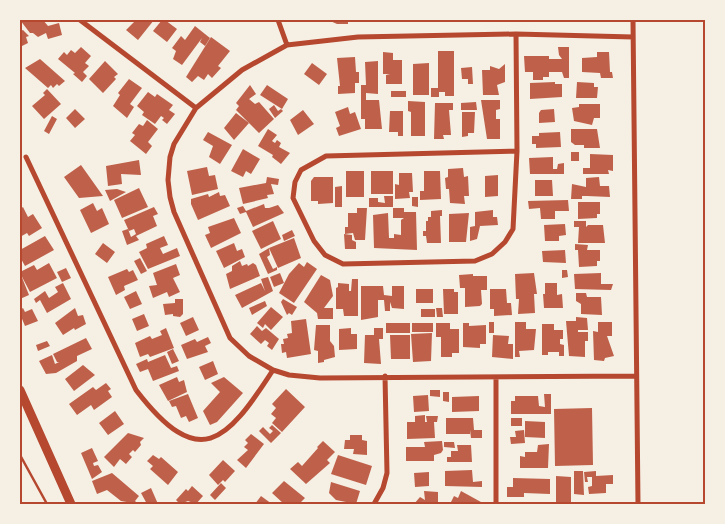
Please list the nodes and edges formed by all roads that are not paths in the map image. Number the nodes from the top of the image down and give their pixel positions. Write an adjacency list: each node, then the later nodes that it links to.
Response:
1 (80, 20): 7 (street)
2 (278, 20): 6 (street)
3 (633, 20): 5 (street)
4 (516, 34): 5 (street); 6 (street); 8 (street)
5 (633, 37): 12 (street)
6 (287, 45): 7 (street)
7 (196, 108): 10 (street)
8 (517, 151): 8 (street)
9 (26, 158): 10 (street)
10 (273, 370): 11 (street)
11 (385, 376): 13 (street); 16 (street)
12 (636, 376): 13 (street); 18 (street)
13 (496, 377): 17 (street)
14 (20, 390): 15 (main road)
15 (71, 504)
16 (374, 504)
17 (496, 504)
18 (638, 504)

